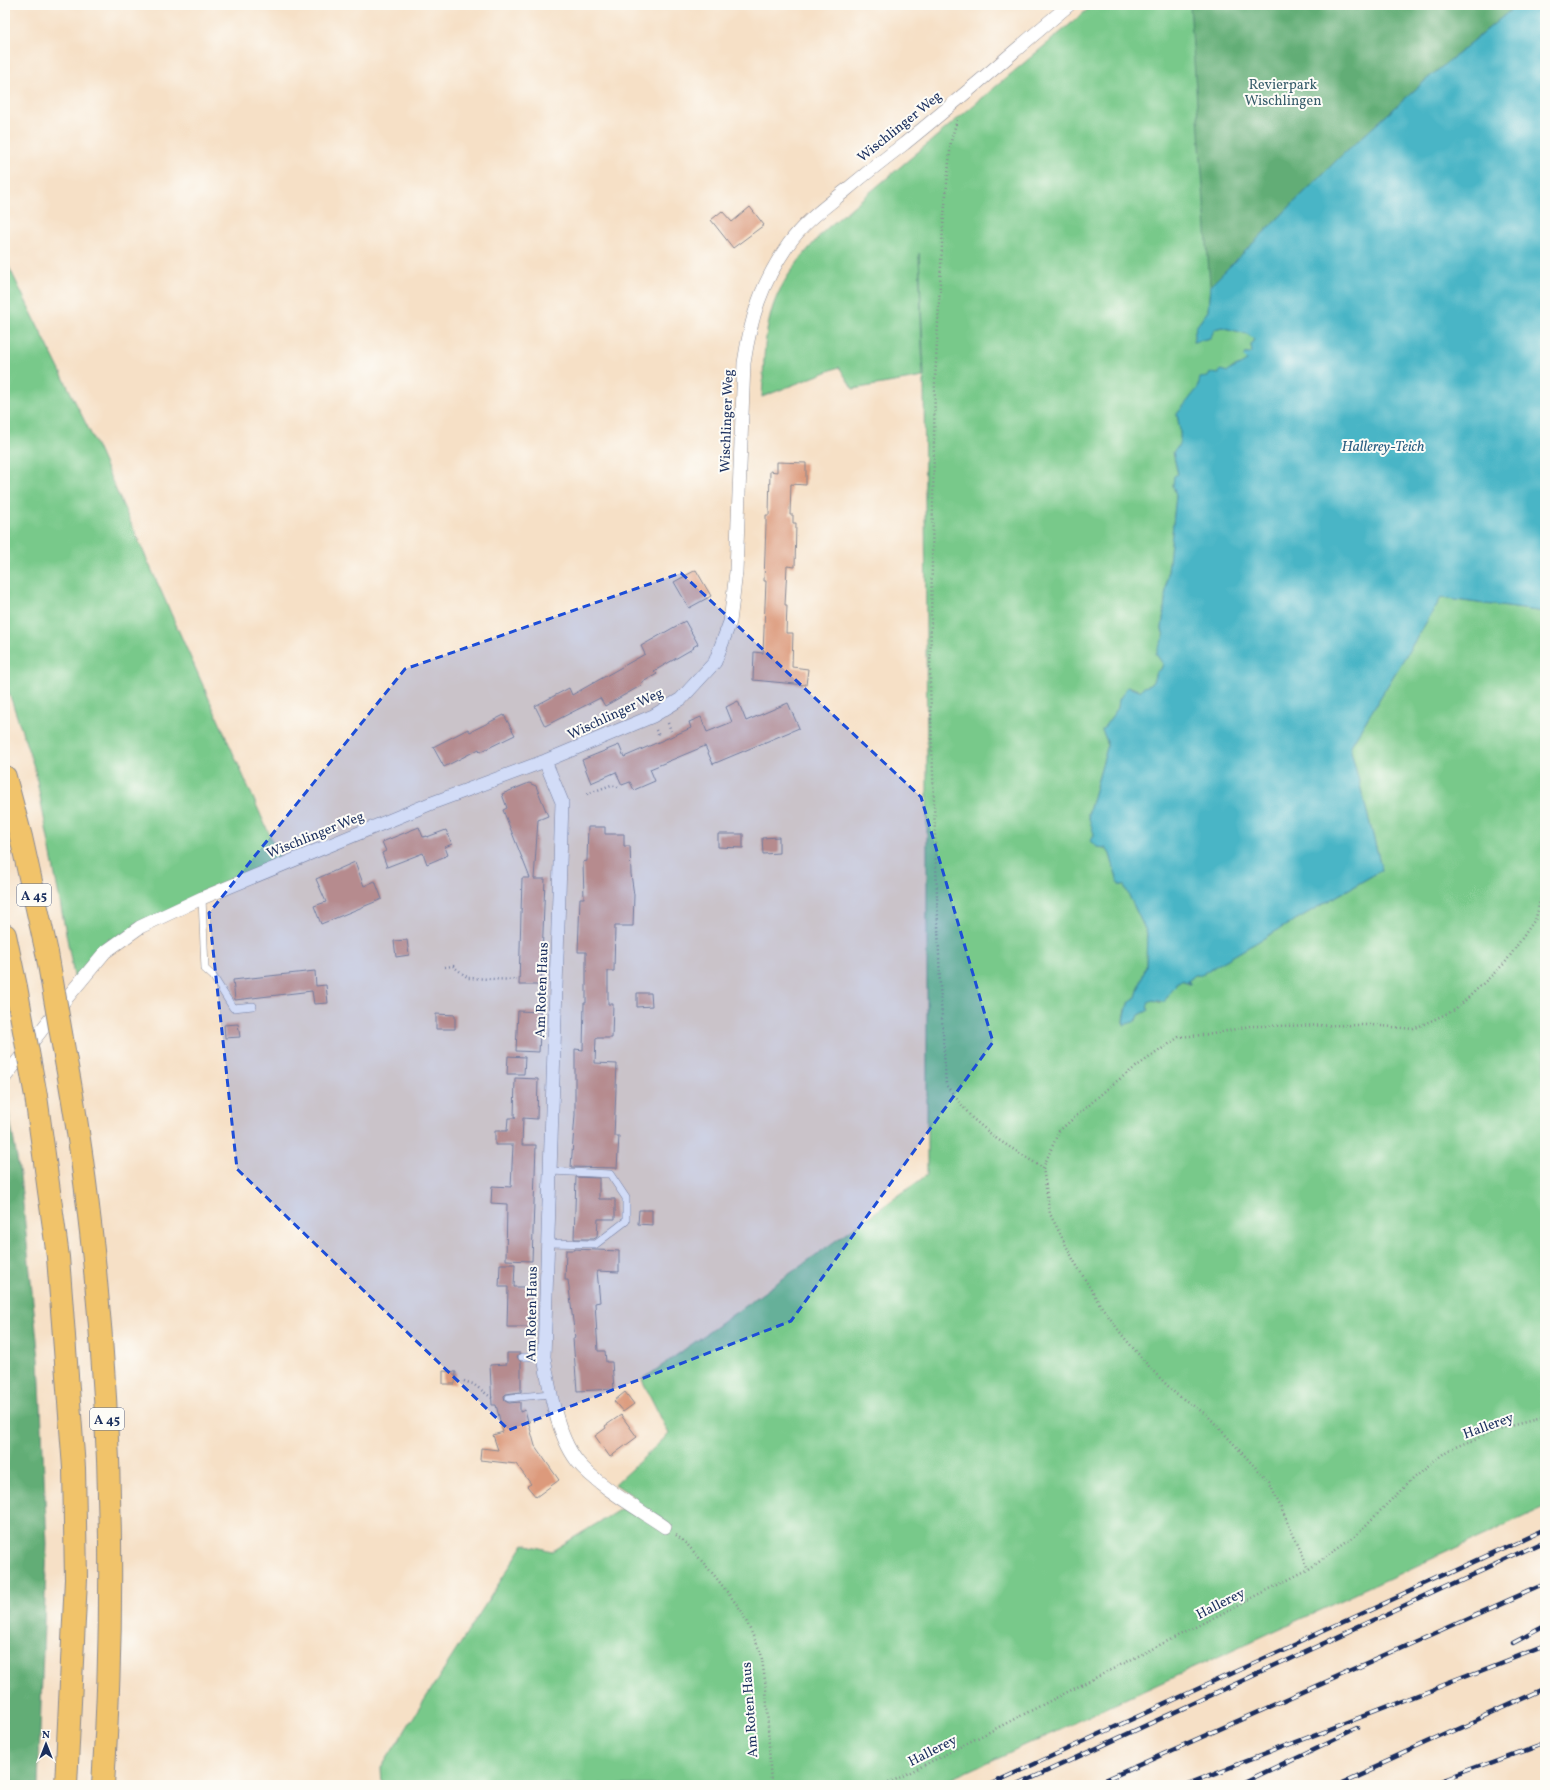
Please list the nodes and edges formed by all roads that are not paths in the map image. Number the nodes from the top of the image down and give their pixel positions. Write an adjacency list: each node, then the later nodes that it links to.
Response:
1 (1069, 5): 2 (street, Wischlinger Weg)
2 (545, 761): 4 (street, Wischlinger Weg); 8 (street, Am Roten Haus)
3 (5, 777): 16 (highway, A 45, bridge)
4 (202, 898): 6 (lane); 7 (street, Wischlinger Weg)
5 (5, 935): 15 (highway, A 45, bridge)
6 (252, 1006)
7 (5, 1076)
8 (551, 1171): 9 (street, Am Roten Haus); 9 (lane)
9 (548, 1242): 10 (street, Am Roten Haus)
10 (544, 1357): 11 (lane); 12 (street, Am Roten Haus)
11 (522, 1358)
12 (550, 1394): 13 (lane); 14 (street, Am Roten Haus)
13 (509, 1398)
14 (665, 1527)
15 (66, 1785)
16 (103, 1785)

